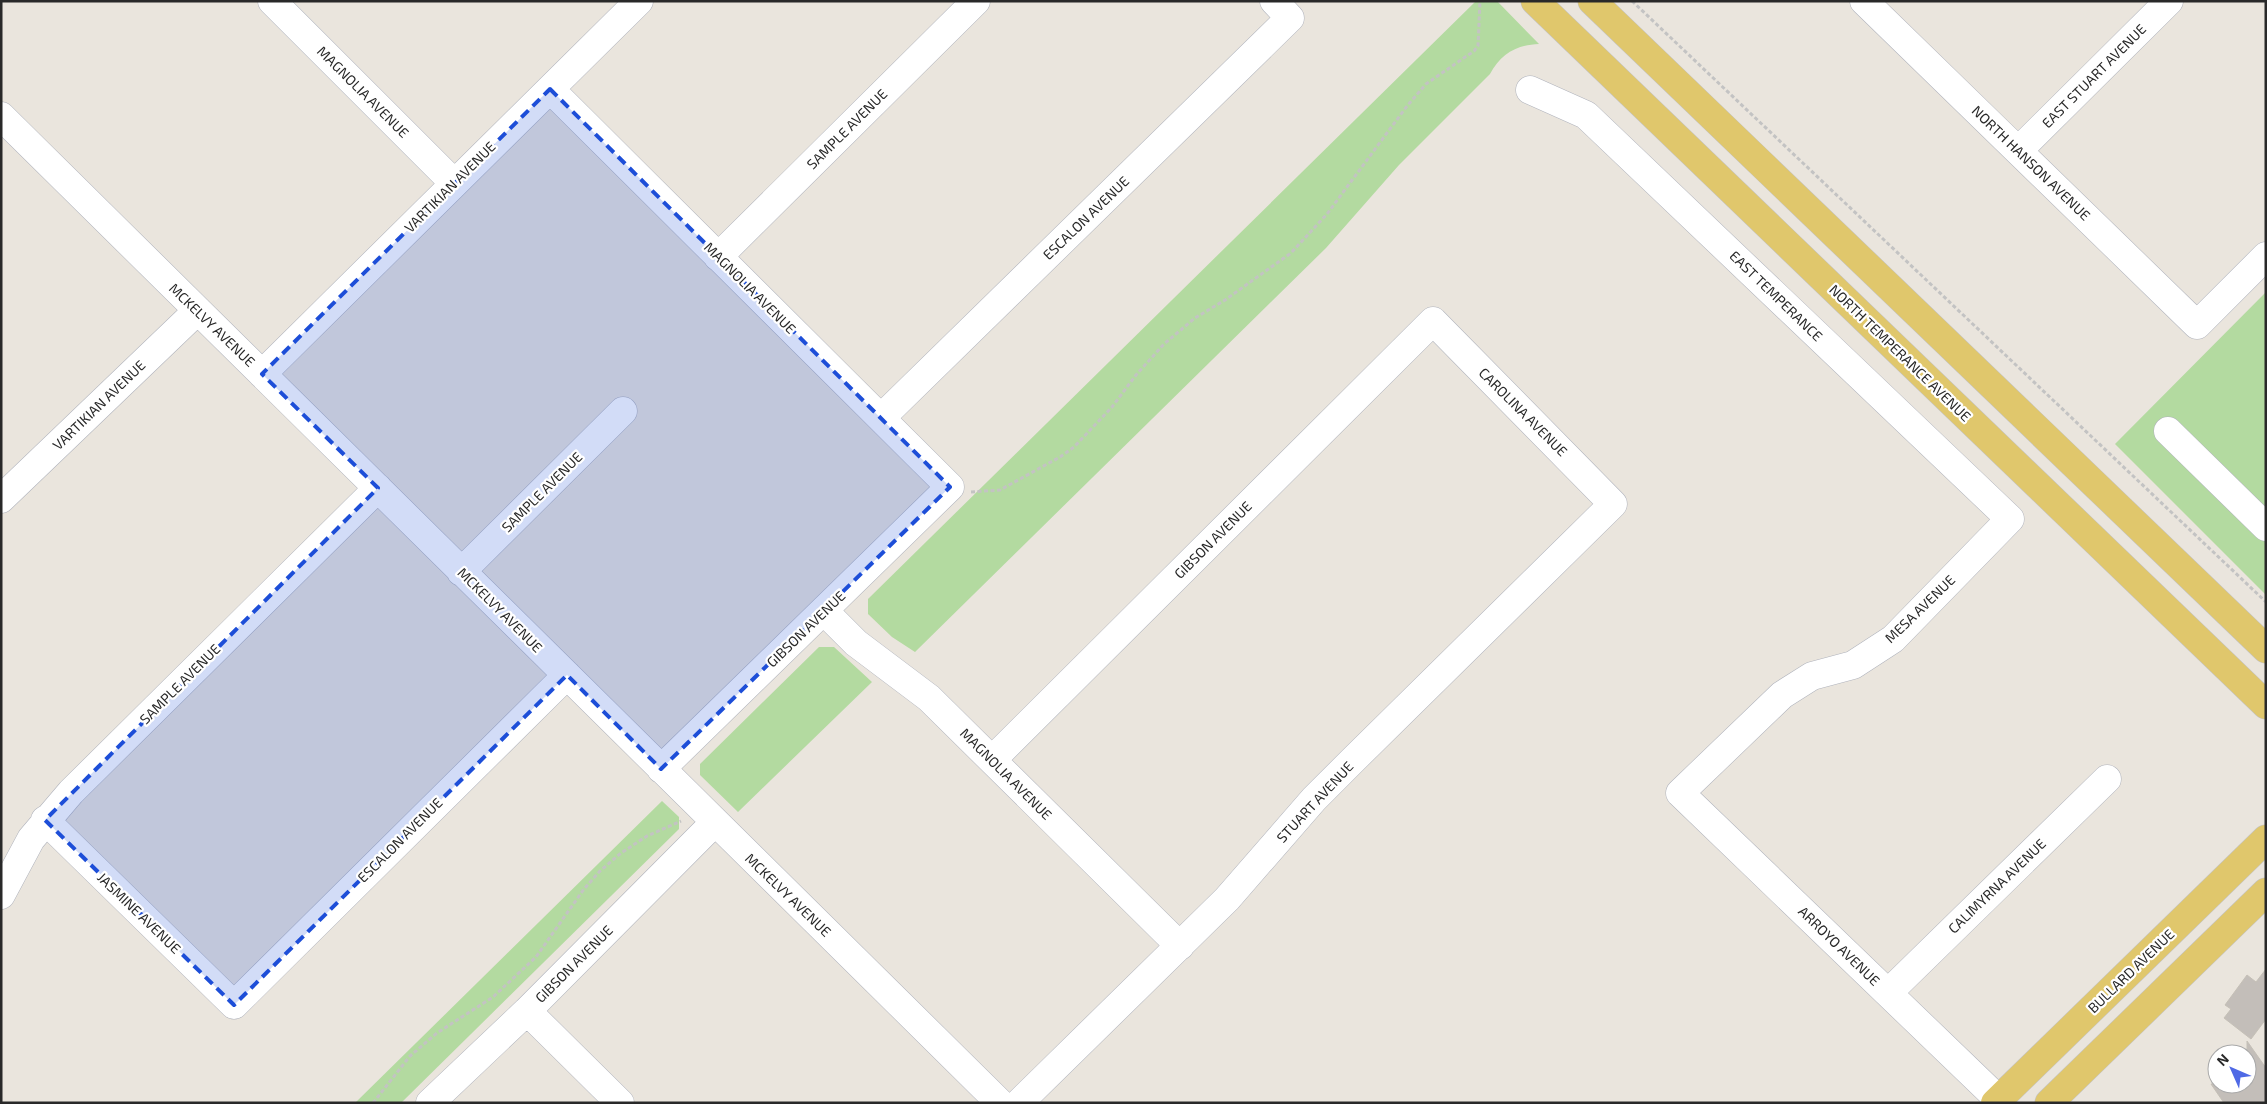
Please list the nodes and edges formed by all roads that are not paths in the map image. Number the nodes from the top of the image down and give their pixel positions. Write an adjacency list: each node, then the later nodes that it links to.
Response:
1 (272, 1): 13 (street, MAGNOLIA AVENUE)
2 (639, 1): 9 (street, VARTIKIAN AVENUE)
3 (976, 1): 15 (street, SAMPLE AVENUE)
4 (1535, 1): 32 (main road, NORTH TEMPERANCE AVENUE)
5 (1592, 1): 30 (main road)
6 (1864, 1): 12 (street, NORTH HANSON AVENUE)
7 (2169, 1): 12 (street, EAST STUART AVENUE)
8 (1282, 10): 20 (street, ESCALON AVENUE)
9 (550, 89): 13 (street, VARTIKIAN AVENUE); 15 (street, MAGNOLIA AVENUE)
10 (1530, 90): 27 (street, EAST TEMPERANCE)
11 (1, 116): 16 (street, MCKELVY AVENUE)
12 (2019, 150): 14 (street, NORTH HANSON AVENUE)
13 (454, 183): 18 (street, VARTIKIAN AVENUE)
14 (2266, 256)
15 (718, 257): 20 (street, MAGNOLIA AVENUE)
16 (197, 310): 18 (street, MCKELVY AVENUE); 24 (street, VARTIKIAN AVENUE)
17 (1433, 321): 25 (street, CAROLINA AVENUE); 33 (street, GIBSON AVENUE)
18 (262, 374): 22 (street, MCKELVY AVENUE)
19 (623, 411): 28 (street, SAMPLE AVENUE)
20 (881, 418): 23 (street, MAGNOLIA AVENUE)
21 (2168, 431): 26 (street)
22 (378, 488): 28 (street, MCKELVY AVENUE); 37 (street, SAMPLE AVENUE)
23 (957, 493): 29 (street, GIBSON AVENUE)
24 (1, 499)
25 (1613, 504): 42 (street, STUART AVENUE)
26 (2261, 513)
27 (2010, 519): 36 (street, MESA AVENUE)
28 (462, 572): 31 (street, MCKELVY AVENUE)
29 (824, 611): 33 (street, MAGNOLIA AVENUE); 34 (street, GIBSON AVENUE)
30 (2266, 649)
31 (567, 676): 34 (street, MCKELVY AVENUE); 44 (street, ESCALON AVENUE)
32 (2266, 705)
33 (992, 760): 42 (street, MAGNOLIA AVENUE)
34 (661, 769): 38 (street, MCKELVY AVENUE)
35 (2107, 778): 43 (street, CALIMYRNA AVENUE)
36 (1680, 792): 43 (street, ARROYO AVENUE)
37 (45, 820): 41 (street, SAMPLE AVENUE); 44 (street, JASMINE AVENUE)
38 (715, 822): 45 (street, GIBSON AVENUE); 49 (street, MCKELVY AVENUE)
39 (2266, 839): 46 (main road, BULLARD AVENUE)
40 (2266, 892): 51 (main road)
41 (1, 895)
42 (1180, 946): 50 (street, STUART AVENUE)
43 (1888, 993): 46 (street, ARROYO AVENUE)
44 (234, 1005)
45 (527, 1010): 47 (street, GIBSON AVENUE); 48 (street)
46 (1998, 1102)
47 (430, 1103)
48 (620, 1103)
49 (1000, 1103)
50 (1019, 1103)
51 (2049, 1103)

